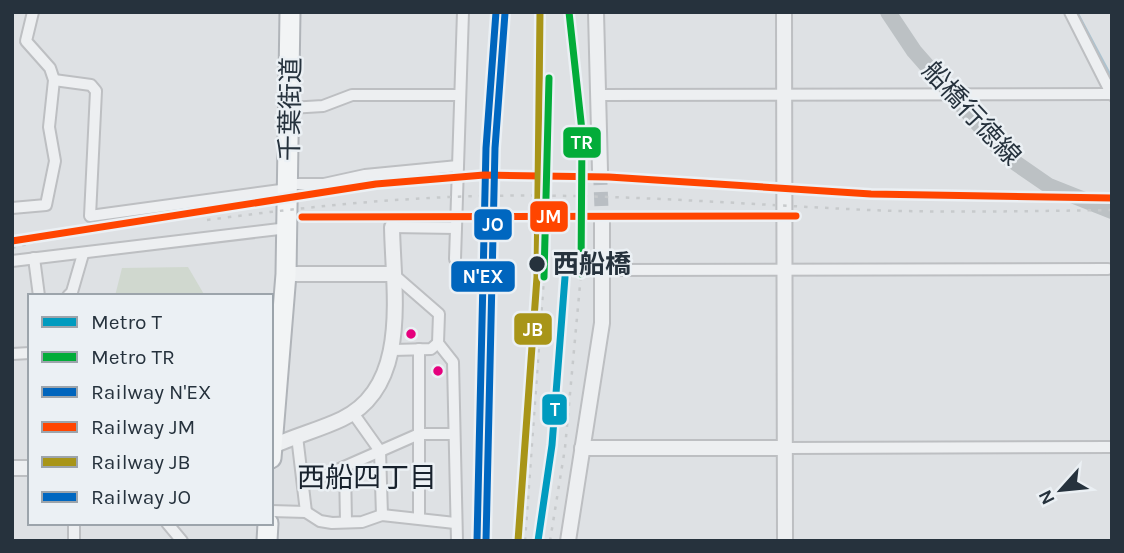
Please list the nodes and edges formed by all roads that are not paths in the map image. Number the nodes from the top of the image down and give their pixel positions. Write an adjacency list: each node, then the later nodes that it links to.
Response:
1 (33, 12): 8 (street)
2 (290, 12): 14 (highway, 千葉街道)
3 (463, 12): 12 (street)
4 (596, 12): 13 (street)
5 (785, 12): 10 (street)
6 (888, 12): 9 (main road, 船橋行徳線)
7 (1070, 12): 11 (street)
8 (54, 80): 17 (street); 18 (street)
9 (951, 93): 10 (street); 11 (street); 19 (main road, 船橋行徳線)
10 (785, 94): 13 (street); 30 (street)
11 (1112, 94)
12 (460, 95): 14 (street); 15 (street)
13 (597, 95): 16 (street)
14 (290, 108): 17 (highway, 千葉街道)
15 (458, 166): 17 (street); 23 (street)
16 (600, 171)
17 (288, 186): 22 (highway, 千葉街道)
18 (12, 208)
19 (1112, 211)
20 (602, 221): 29 (street)
21 (392, 227): 23 (street); 32 (street)
22 (288, 228): 24 (street); 31 (highway, 千葉街道)
23 (456, 228): 26 (street)
24 (83, 254): 25 (street); 34 (street)
25 (34, 257): 27 (street); 33 (street)
26 (454, 259)
27 (12, 261)
28 (1108, 269): 30 (street)
29 (604, 270): 30 (street); 45 (street)
30 (785, 270): 46 (street)
31 (286, 274): 32 (street); 41 (highway, 千葉街道)
32 (393, 274): 35 (street); 36 (street)
33 (39, 294)
34 (70, 294)
35 (438, 343): 37 (street); 40 (street)
36 (393, 349): 37 (street); 38 (street)
37 (419, 349): 39 (street)
38 (353, 412): 42 (street); 47 (street)
39 (419, 434): 40 (street); 47 (street); 53 (street)
40 (454, 434): 55 (street)
41 (273, 435)
42 (297, 436): 43 (street); 49 (street)
43 (273, 447)
44 (1112, 447): 46 (street)
45 (582, 448): 46 (street); 59 (street)
46 (785, 448): 60 (street)
47 (380, 451): 48 (street); 52 (street)
48 (345, 467): 49 (street); 54 (street)
49 (303, 485): 51 (street)
50 (273, 511): 51 (street)
51 (306, 512): 54 (street)
52 (382, 515): 53 (street); 54 (street)
53 (419, 517): 55 (street)
54 (346, 522)
55 (456, 523): 58 (street)
56 (169, 525): 57 (street)
57 (182, 541)
58 (457, 541)
59 (568, 541)
60 (785, 541)

